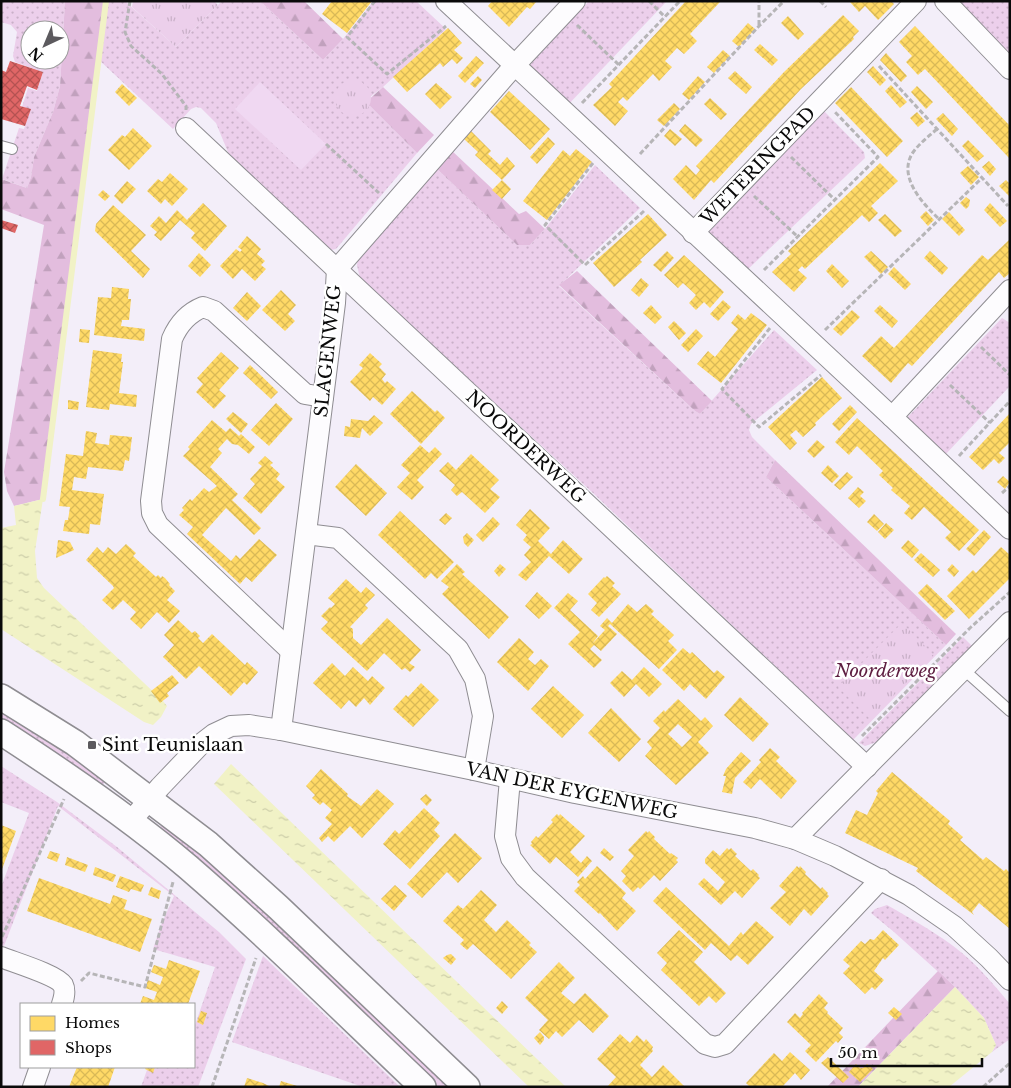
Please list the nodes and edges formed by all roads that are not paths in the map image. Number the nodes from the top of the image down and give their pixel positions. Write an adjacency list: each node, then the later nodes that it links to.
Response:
1 (446, 1): 5 (street)
2 (916, 1): 10 (street, WETERINGPAD)
3 (945, 1): 6 (street)
4 (569, 7): 5 (street, SLAGENWEG)
5 (514, 66): 10 (street); 11 (street, SLAGENWEG)
6 (1010, 69)
7 (186, 128): 11 (street, NOORDERWEG)
8 (1, 146): 9 (lane)
9 (12, 149)
10 (693, 233): 14 (street)
11 (336, 269): 13 (street, SLAGENWEG); 24 (street, NOORDERWEG)
12 (1010, 290): 14 (street)
13 (323, 397): 16 (street, SLAGENWEG); 18 (street)
14 (892, 416): 15 (street)
15 (1010, 529)
16 (306, 534): 18 (street, SLAGENWEG); 25 (street)
17 (1010, 622): 19 (street)
18 (291, 651): 22 (street, SLAGENWEG)
19 (963, 669): 21 (lane); 24 (street)
20 (1, 698): 27 (street)
21 (1010, 712)
22 (281, 730): 25 (street, VAN DER EYGENWEG); 27 (street, VAN DER EYGENWEG)
23 (1, 732): 28 (street)
24 (866, 767): 29 (street)
25 (474, 770): 26 (street, VAN DER EYGENWEG)
26 (510, 779): 29 (street, VAN DER EYGENWEG); 30 (street)
27 (150, 798): 28 (street, VAN DER EYGENWEG); 37 (street)
28 (131, 821): 36 (street)
29 (795, 839): 30 (street, VAN DER EYGENWEG)
30 (881, 879): 32 (street, VAN DER EYGENWEG)
31 (1, 957): 33 (street)
32 (1010, 980)
33 (63, 1000)
34 (40, 1068): 35 (street)
35 (33, 1087)
36 (422, 1087)
37 (467, 1087)

